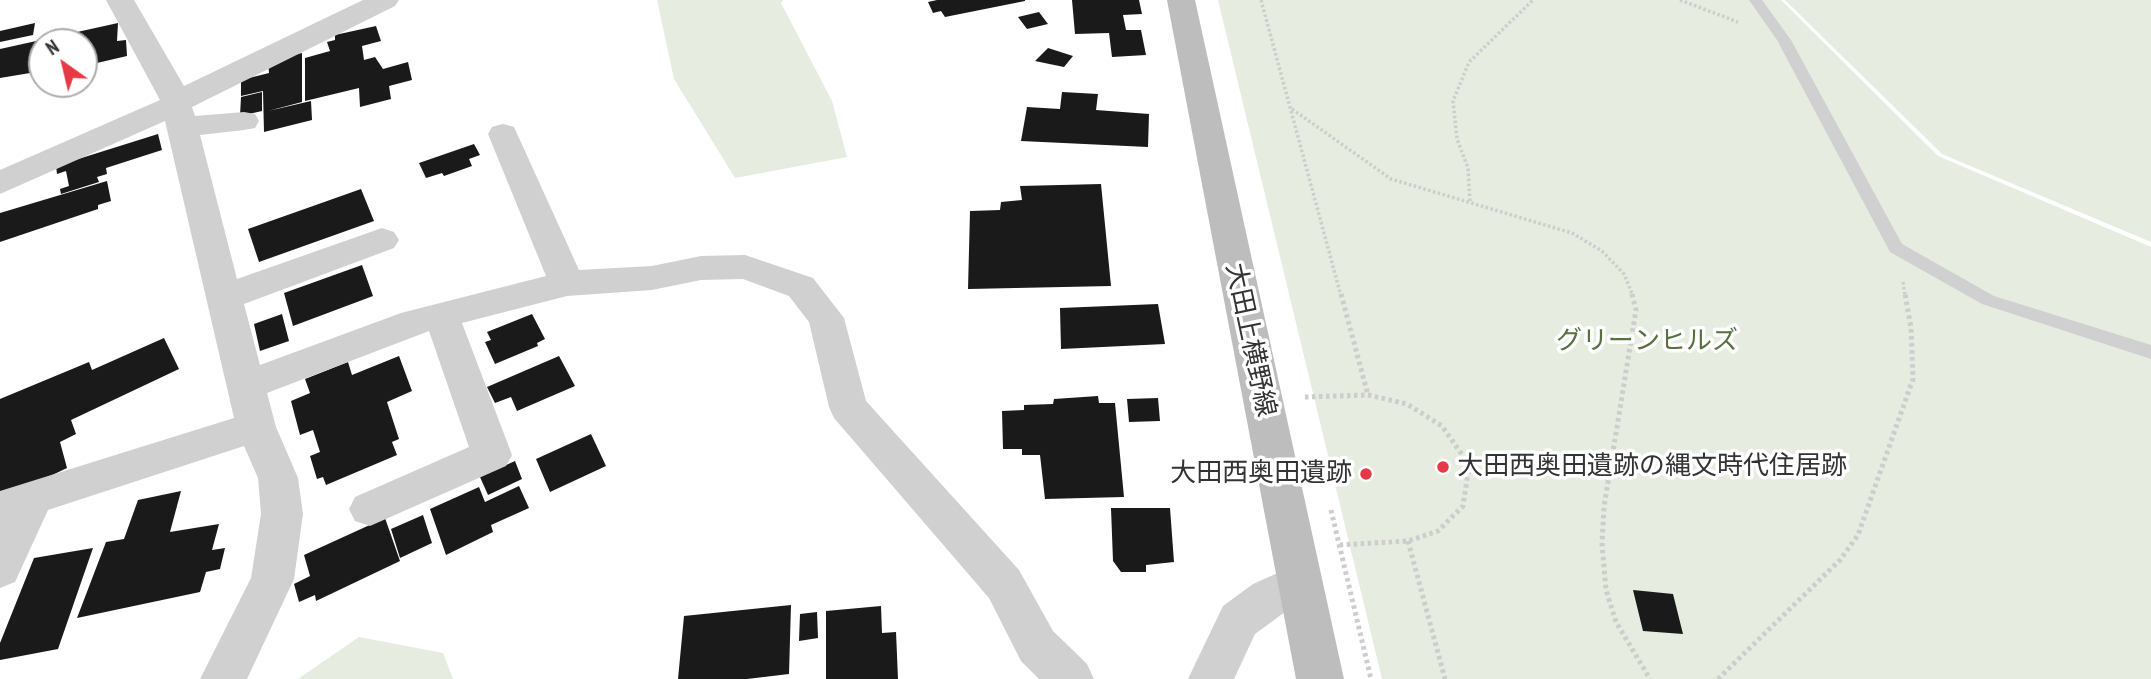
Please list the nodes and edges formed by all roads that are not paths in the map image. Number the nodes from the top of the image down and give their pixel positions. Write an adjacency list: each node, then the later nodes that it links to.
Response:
1 (120, 0): 5 (street)
2 (385, 0): 5 (street)
3 (1181, 0): 19 (main road, 大田上横野線)
4 (1755, 0): 13 (lane)
5 (179, 116): 6 (street); 8 (street); 11 (street)
6 (244, 121)
7 (503, 134): 10 (street)
8 (0, 183)
9 (383, 240): 11 (street)
10 (567, 283): 12 (street); 21 (street)
11 (223, 298): 14 (street)
12 (441, 315): 14 (street); 17 (street)
13 (2151, 352)
14 (248, 385): 15 (street)
15 (256, 427): 16 (street); 20 (street)
16 (17, 503): 18 (street)
17 (370, 509)
18 (0, 569)
19 (1300, 582): 22 (street); 23 (main road, 大田上横野線)
20 (223, 679)
21 (1071, 679)
22 (1211, 679)
23 (1320, 679)

